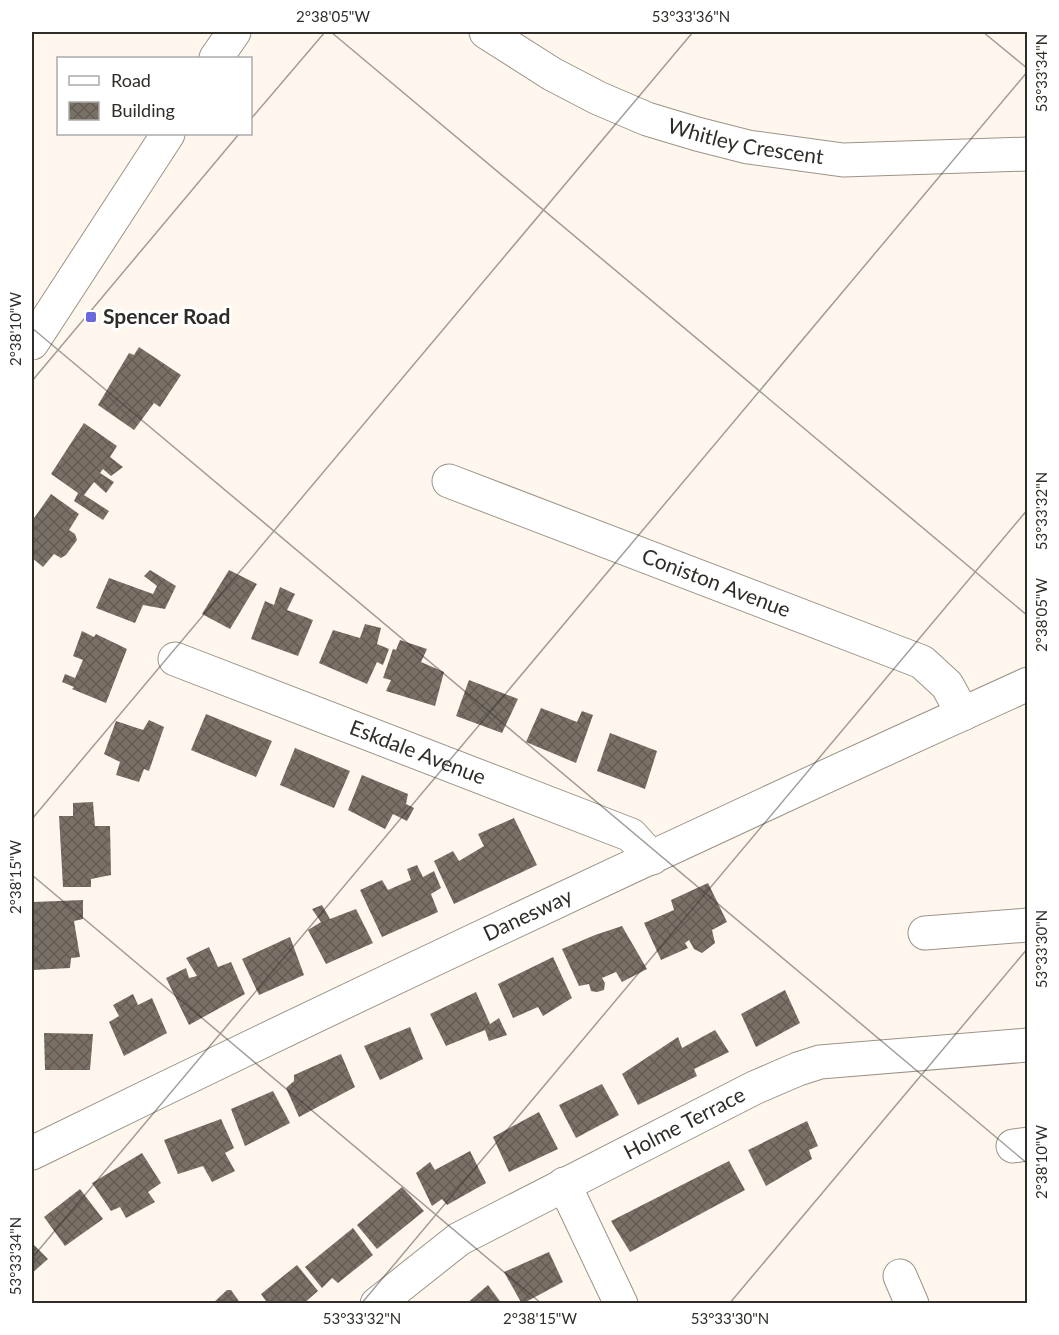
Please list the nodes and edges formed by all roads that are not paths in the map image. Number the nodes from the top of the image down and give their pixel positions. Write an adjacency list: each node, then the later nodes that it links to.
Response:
1 (234, 32): 3 (street)
2 (486, 32): 5 (street, Whitley Crescent)
3 (217, 57)
4 (167, 135): 6 (street)
5 (1028, 154)
6 (32, 343)
7 (449, 481): 10 (street, Coniston Avenue)
8 (175, 658): 11 (street, Eskdale Avenue)
9 (1028, 684): 10 (street, Danesway)
10 (963, 714): 11 (street, Danesway)
11 (652, 858): 15 (street, Danesway)
12 (1028, 925): 13 (street)
13 (925, 933)
14 (1028, 1045): 16 (street, Holme Terrace)
15 (32, 1153)
16 (564, 1184): 17 (street, Holme Terrace); 18 (street)
17 (377, 1304)
18 (621, 1304)

